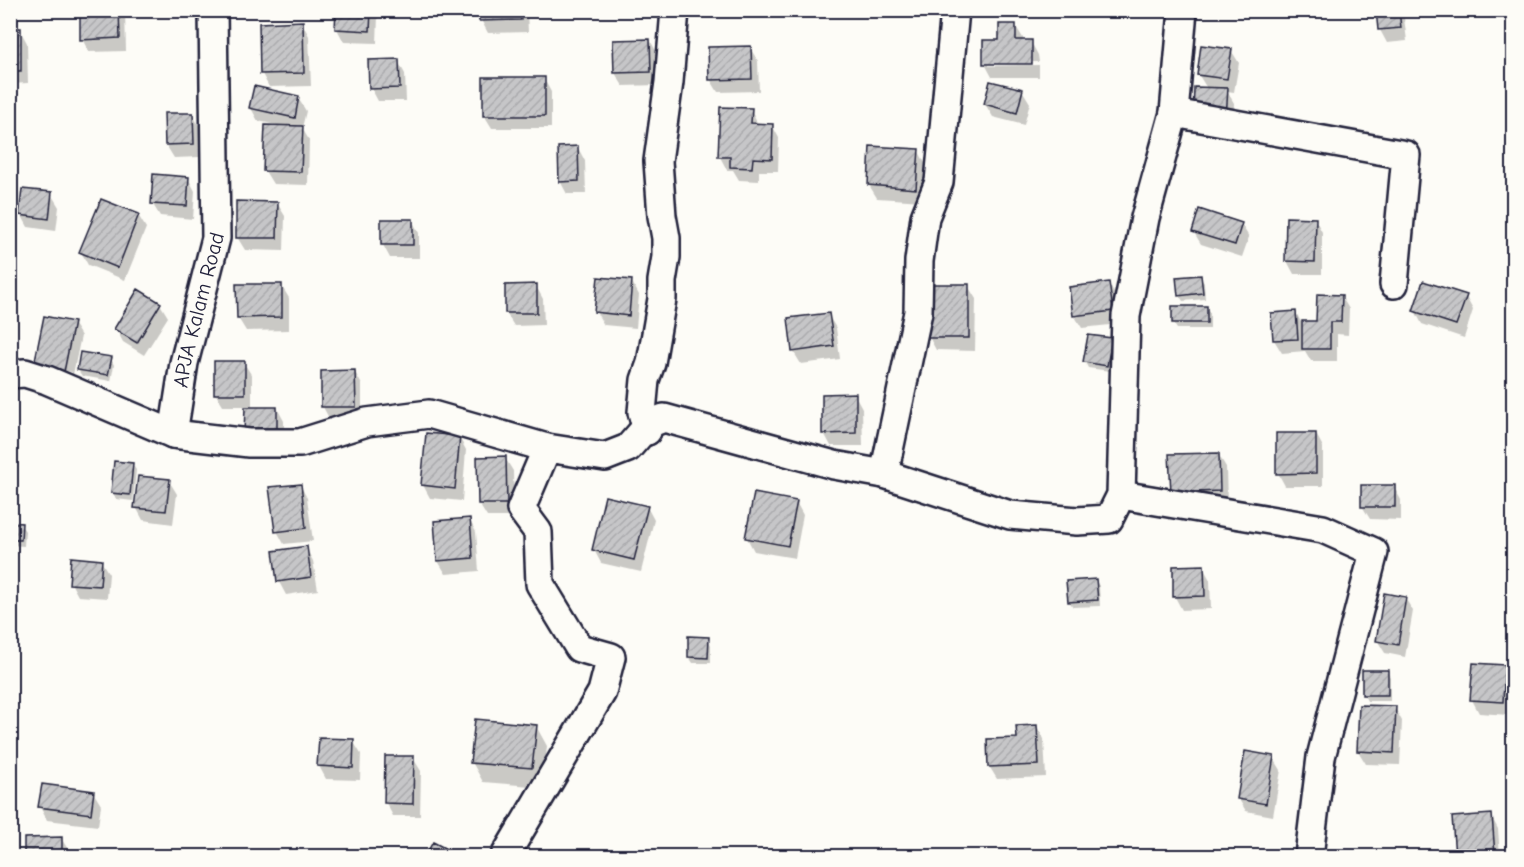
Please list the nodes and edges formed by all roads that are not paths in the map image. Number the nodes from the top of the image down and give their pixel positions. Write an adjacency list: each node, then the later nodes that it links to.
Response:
1 (213, 10): 9 (street, APJA Kalam Road)
2 (675, 10): 8 (street)
3 (955, 10): 11 (street)
4 (1183, 10): 5 (street)
5 (1174, 113): 6 (street); 12 (street)
6 (1394, 284)
7 (10, 374): 9 (street)
8 (647, 431): 10 (street); 11 (street)
9 (173, 434): 10 (street)
10 (547, 448): 13 (street)
11 (884, 474): 12 (street)
12 (1120, 495): 14 (street)
13 (506, 856)
14 (1310, 856)

